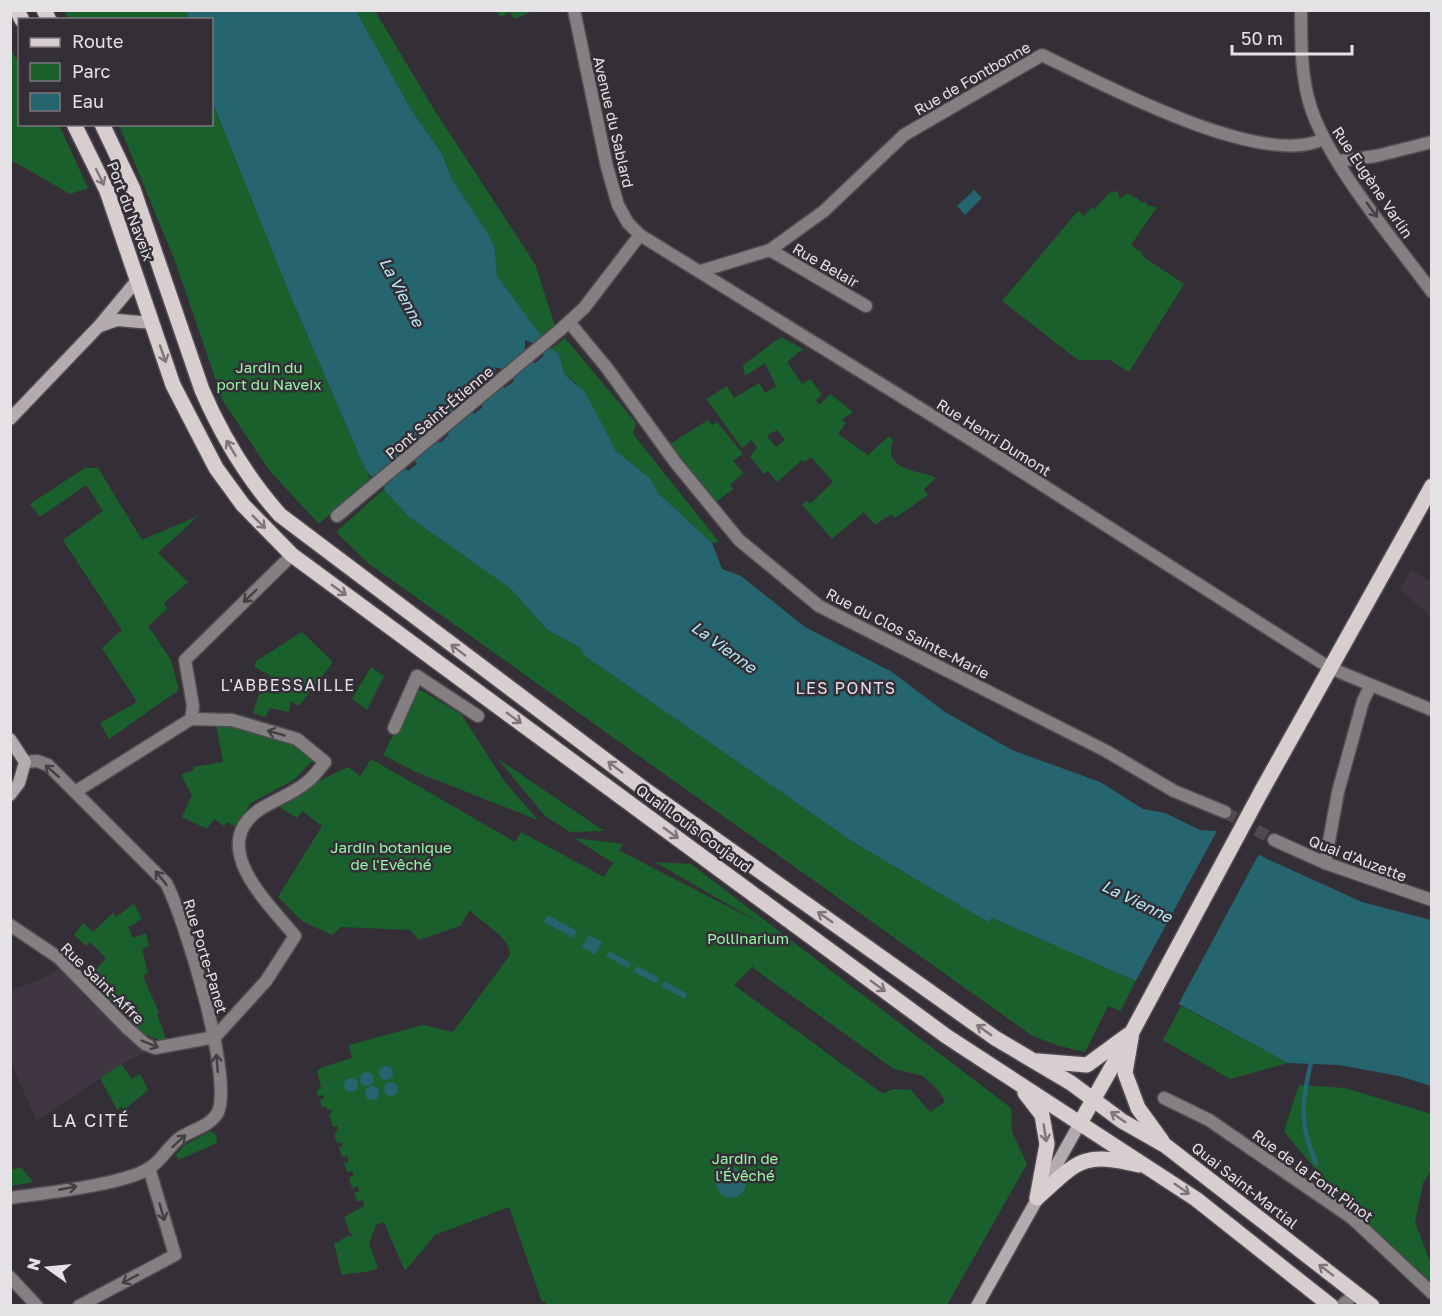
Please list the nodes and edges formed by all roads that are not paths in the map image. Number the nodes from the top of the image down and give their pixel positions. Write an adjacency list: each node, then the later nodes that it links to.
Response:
1 (574, 10): 8 (street, Avenue du Sablard)
2 (1301, 10): 5 (street, Rue Eugène Varlin)
3 (75, 126): 11 (main road, Port du Naveix, one-way to 11)
4 (103, 126): 20 (main road, Port du Naveix, one-way to 4)
5 (1323, 139): 7 (street, Rue Eugène Varlin); 9 (street, Rue de Fontbonne)
6 (1431, 142): 7 (street)
7 (1339, 161): 12 (street, Rue Eugène Varlin, one-way to 12)
8 (640, 235): 10 (street, Rue Henri Dumont); 15 (street, Pont Saint-Étienne)
9 (770, 250): 10 (street, Rue de Fontbonne); 13 (street, Rue Belair)
10 (701, 271): 22 (street, Rue Henri Dumont)
11 (138, 279): 14 (main road, Port du Naveix); 16 (main road)
12 (1431, 292)
13 (866, 306)
14 (153, 323): 16 (main road); 21 (main road, Quai Louis Goujaud, one-way to 21)
15 (564, 326): 19 (street, Pont Saint-Étienne); 32 (street, Rue du Clos Sainte-Marie)
16 (98, 327): 17 (main road)
17 (10, 419)
18 (1431, 486): 22 (main road)
19 (337, 516)
20 (309, 540): 39 (main road, Quai Louis Goujaud, one-way to 20)
21 (292, 555): 26 (street, one-way to 26); 40 (main road, Quai Louis Goujaud, one-way to 40)
22 (1330, 668): 23 (street, Rue Henri Dumont); 37 (main road, bridge)
23 (1371, 685): 24 (street, Rue Henri Dumont); 34 (street)
24 (1431, 710)
25 (478, 716): 27 (street)
26 (191, 719): 30 (street); 38 (street, one-way to 26)
27 (393, 728)
28 (10, 739): 29 (main road)
29 (25, 762): 30 (street, Rue Porte-Panet, one-way to 29); 31 (main road)
30 (75, 792): 38 (street, Rue Porte-Panet, one-way to 30)
31 (10, 795)
32 (1225, 812)
33 (1274, 840): 34 (street, Quai d'Auzette)
34 (1325, 863): 35 (street, Quai d'Auzette)
35 (1431, 900)
36 (10, 925): 38 (street, Rue Saint-Affre, one-way to 38)
37 (1132, 1032): 39 (main road); 42 (main road); 44 (main road)
38 (214, 1037): 45 (street, Rue Porte-Panet, one-way to 38)
39 (1034, 1060): 42 (main road, Quai Louis Goujaud)
40 (1018, 1084): 43 (main road, Quai Louis Goujaud); 48 (main road, one-way to 48)
41 (1164, 1098): 52 (street, Rue de la Font Pinot)
42 (1093, 1099): 43 (main road); 44 (main road, Quai Saint-Martial, one-way to 42)
43 (1080, 1123): 46 (main road); 48 (main road)
44 (1166, 1146): 51 (main road, Quai Saint-Martial, one-way to 44)
45 (149, 1168): 47 (street, one-way to 45); 53 (street, one-way to 53)
46 (1151, 1168): 48 (main road); 57 (main road, one-way to 57)
47 (10, 1198)
48 (1037, 1198): 50 (main road)
49 (10, 1277): 54 (street)
50 (984, 1288): 55 (main road); 56 (main road)
51 (1356, 1293): 58 (street); 59 (main road, Quai Saint-Martial)
52 (1431, 1293)
53 (84, 1304)
54 (38, 1305)
55 (970, 1305)
56 (976, 1305)
57 (1331, 1305)
58 (1341, 1305)
59 (1372, 1305)

